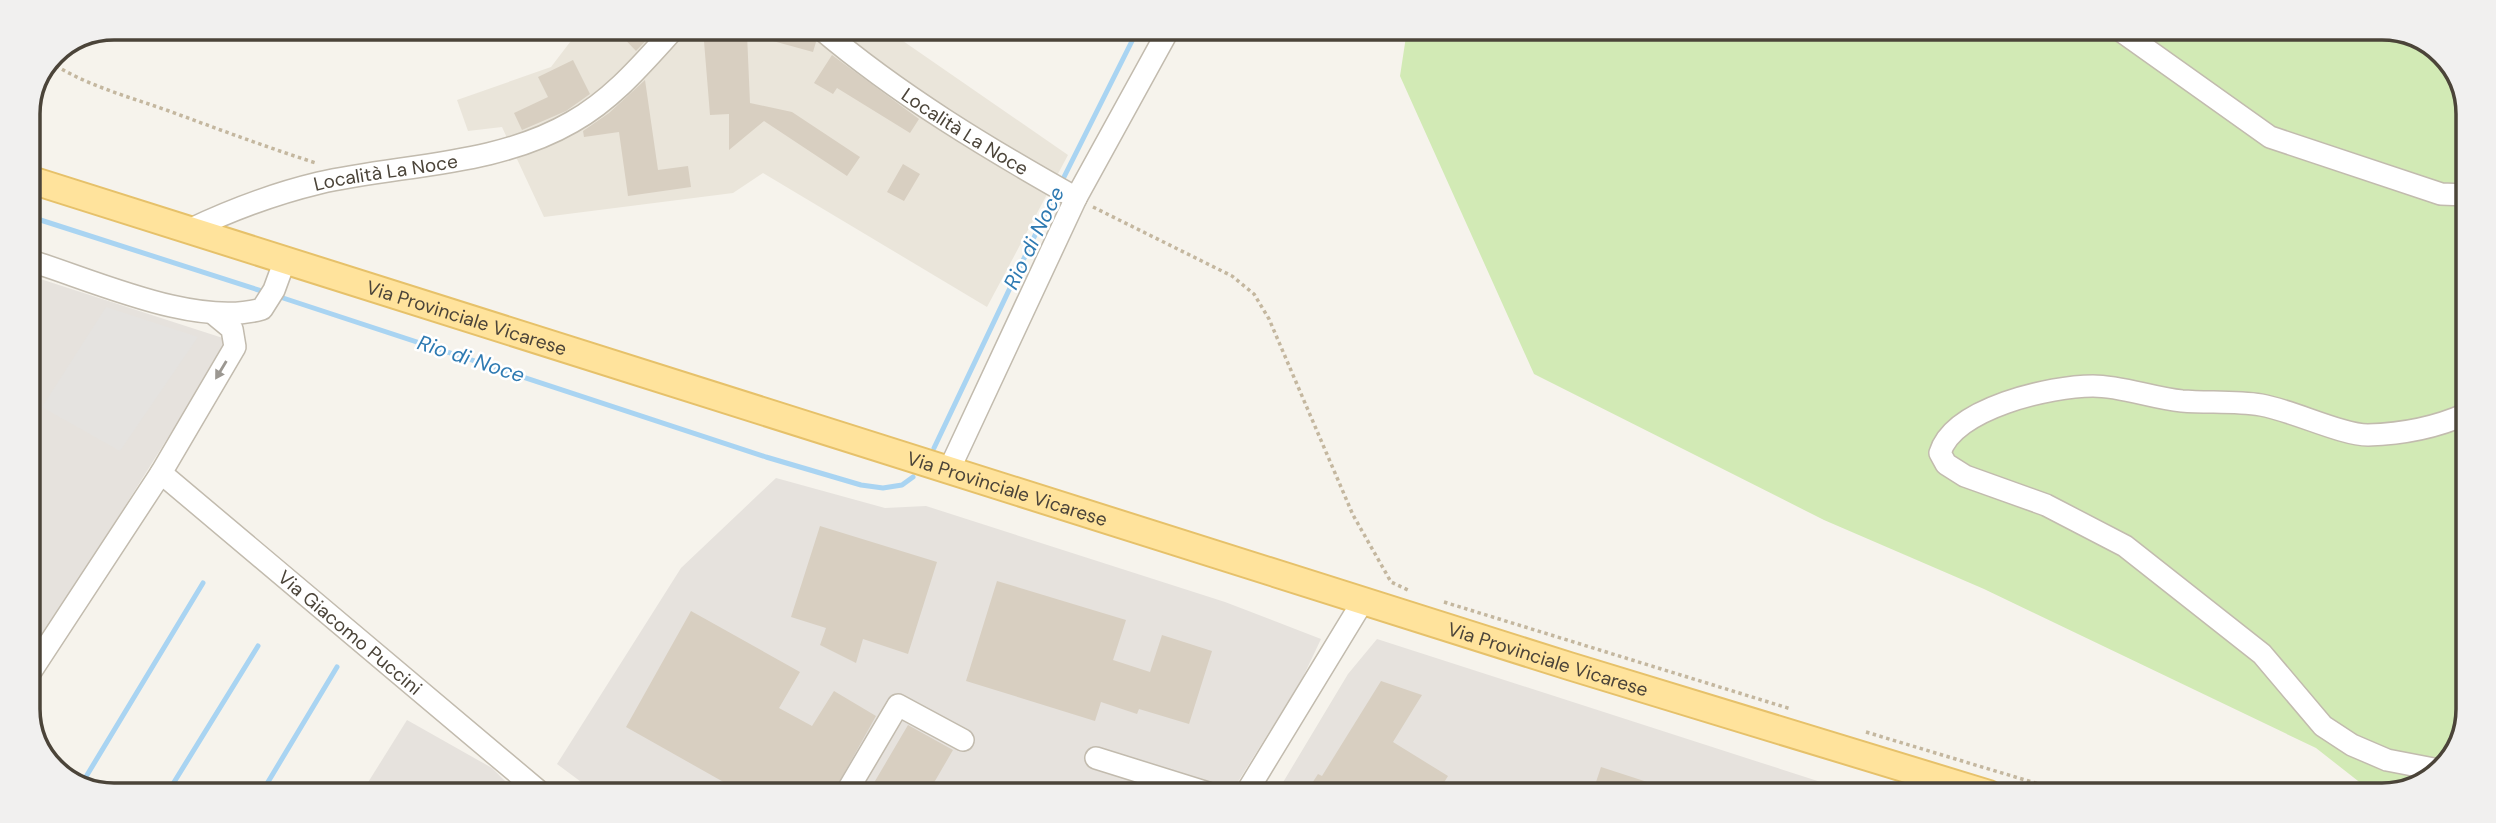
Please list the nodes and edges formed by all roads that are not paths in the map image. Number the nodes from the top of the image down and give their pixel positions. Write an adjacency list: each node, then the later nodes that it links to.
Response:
1 (663, 40): 8 (street, Località La Noce)
2 (834, 40): 6 (street, Località La Noce)
3 (1162, 40): 6 (street)
4 (2134, 40): 7 (street)
5 (40, 183): 8 (main road, Via Provinciale Vicarese)
6 (1065, 192): 13 (street)
7 (2456, 195)
8 (188, 230): 9 (main road, Via Provinciale Vicarese)
9 (285, 260): 11 (street); 13 (main road, Via Provinciale Vicarese)
10 (40, 264): 11 (street)
11 (215, 315): 14 (street, one-way to 14)
12 (2456, 418): 19 (street)
13 (949, 470): 15 (main road, Via Provinciale Vicarese)
14 (161, 473): 16 (street); 20 (street, Via Giacomo Puccini)
15 (1363, 601): 23 (street); 24 (main road, Via Provinciale Vicarese)
16 (40, 658)
17 (963, 740): 21 (street)
18 (1096, 758): 22 (street)
19 (2426, 768)
20 (529, 783)
21 (852, 783)
22 (1176, 783)
23 (1252, 783)
24 (1953, 783)

